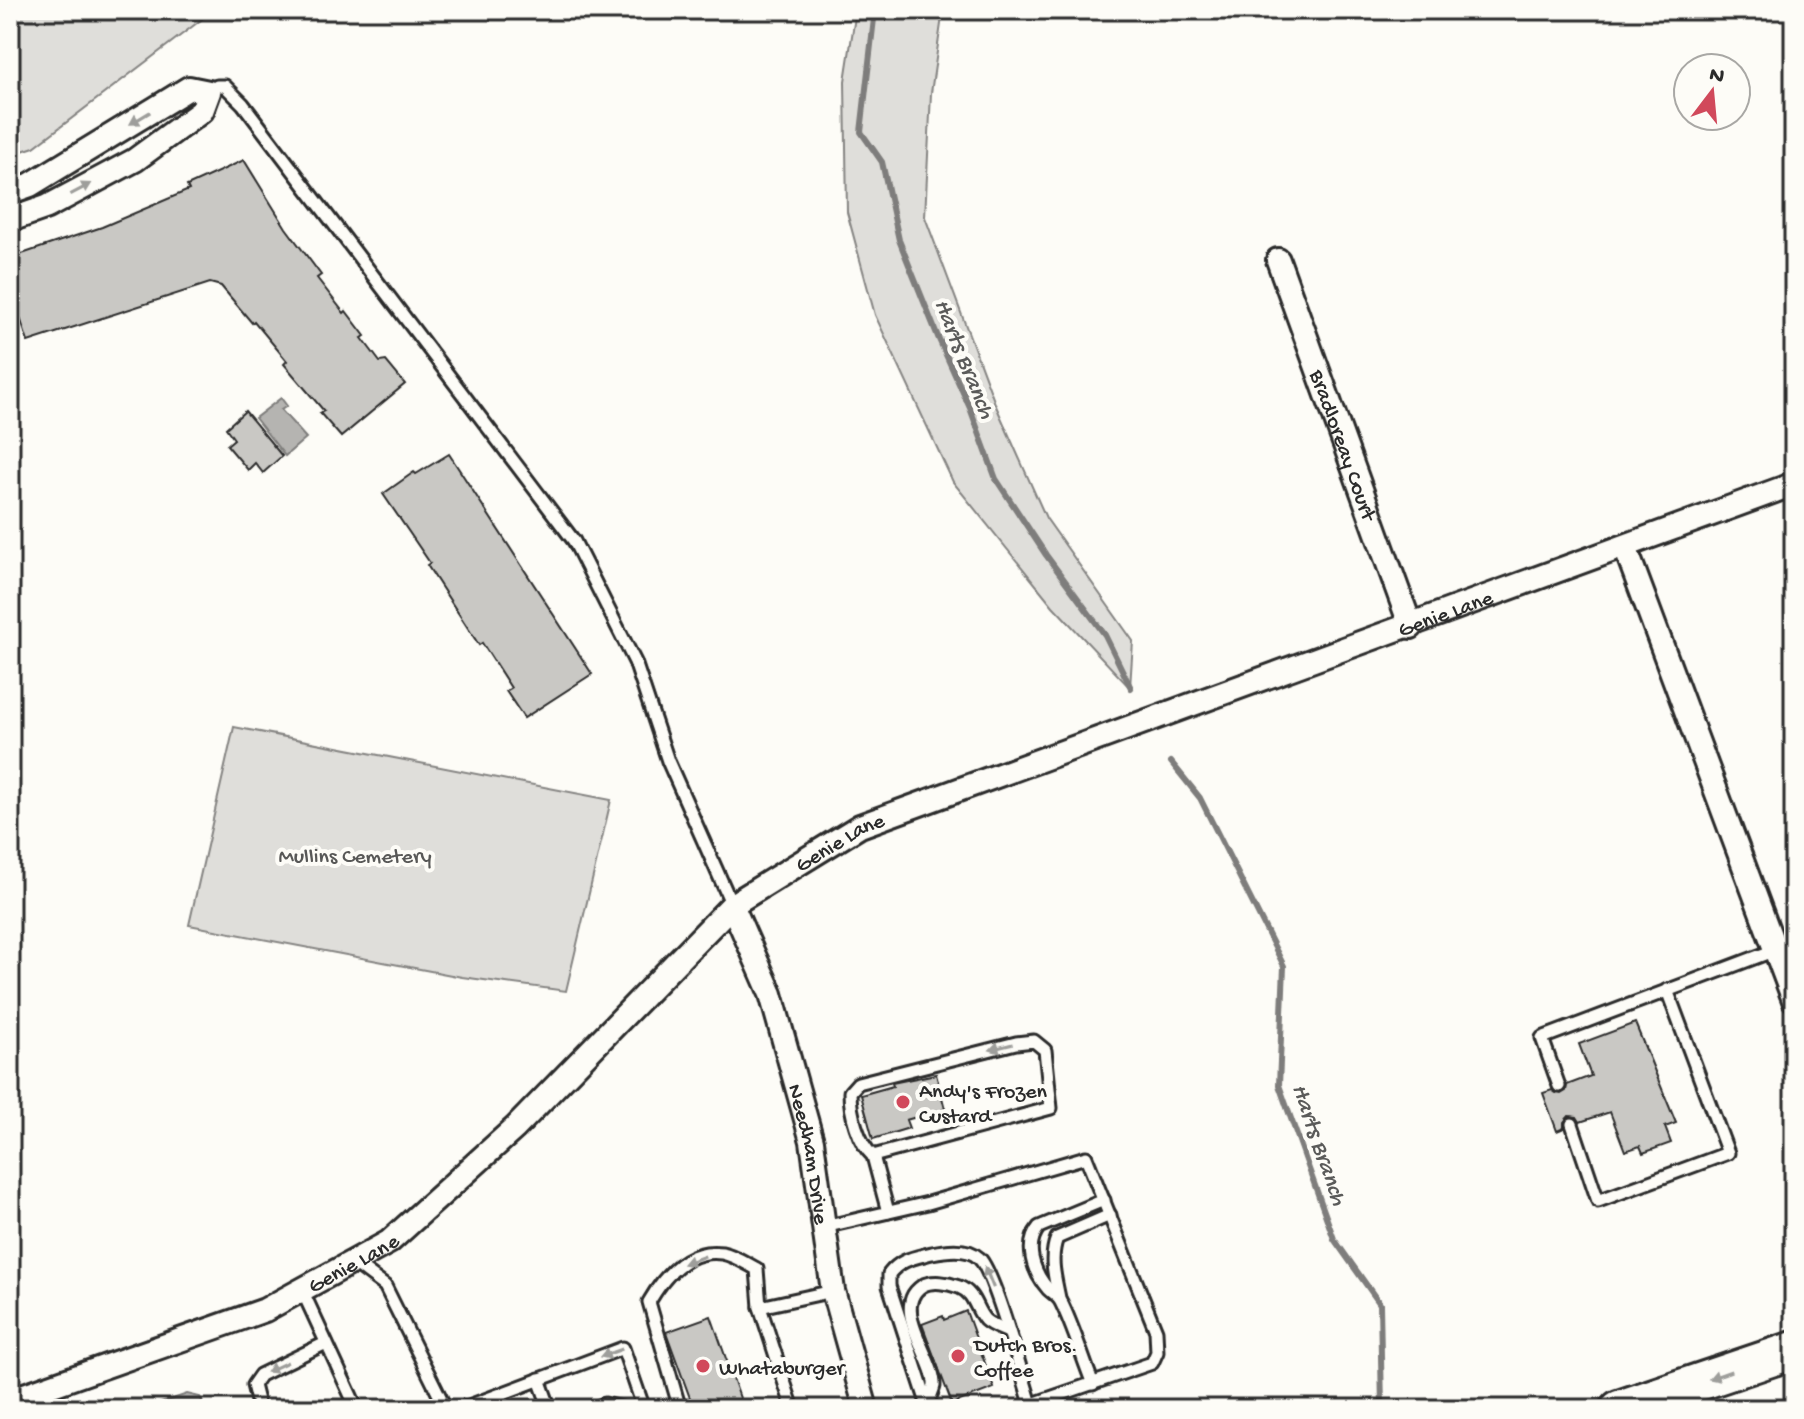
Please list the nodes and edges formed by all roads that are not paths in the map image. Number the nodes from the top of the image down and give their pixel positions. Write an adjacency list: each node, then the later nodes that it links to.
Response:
1 (209, 92): 2 (street, one-way to 2); 3 (street, one-way to 1); 8 (lane)
2 (10, 192)
3 (10, 220)
4 (1278, 260): 7 (street, Bradloreay Court)
5 (1794, 484): 6 (street, Genie Lane)
6 (1625, 547): 7 (street, Genie Lane); 9 (street)
7 (1411, 627): 8 (street, Genie Lane)
8 (732, 905): 18 (street, Needham Drive); 19 (street, Genie Lane)
9 (1785, 946): 10 (lane); 11 (street)
10 (1667, 990): 12 (lane); 13 (lane)
11 (1794, 1000)
12 (1559, 1086)
13 (1572, 1124)
14 (873, 1156): 14 (lane, one-way to 14); 16 (lane)
15 (1104, 1200): 16 (lane); 17 (lane); 22 (lane)
16 (888, 1212): 18 (lane)
17 (1110, 1215): 22 (lane); 28 (lane)
18 (824, 1227): 21 (street, Needham Drive)
19 (353, 1262): 20 (street, Genie Lane); 34 (lane)
20 (302, 1290): 25 (lane); 29 (street, Genie Lane)
21 (833, 1291): 23 (lane); 42 (street, Needham Drive)
22 (1059, 1298): 28 (lane)
23 (760, 1307): 40 (lane, one-way to 40); 41 (lane)
24 (1008, 1332): 30 (lane); 31 (lane); 31 (lane, one-way to 31)
25 (326, 1343): 32 (lane, one-way to 32); 33 (lane)
26 (1794, 1350): 44 (main road, one-way to 44)
27 (539, 1379): 35 (lane); 36 (lane); 39 (lane, one-way to 27)
28 (1093, 1384): 30 (lane)
29 (26, 1400)
30 (1031, 1404): 43 (lane)
31 (928, 1406)
32 (259, 1409)
33 (357, 1409)
34 (446, 1409)
35 (461, 1409)
36 (550, 1409)
37 (591, 1409): 38 (lane)
38 (626, 1409)
39 (644, 1409)
40 (680, 1409)
41 (793, 1409)
42 (866, 1409)
43 (1018, 1409)
44 (1619, 1409)

